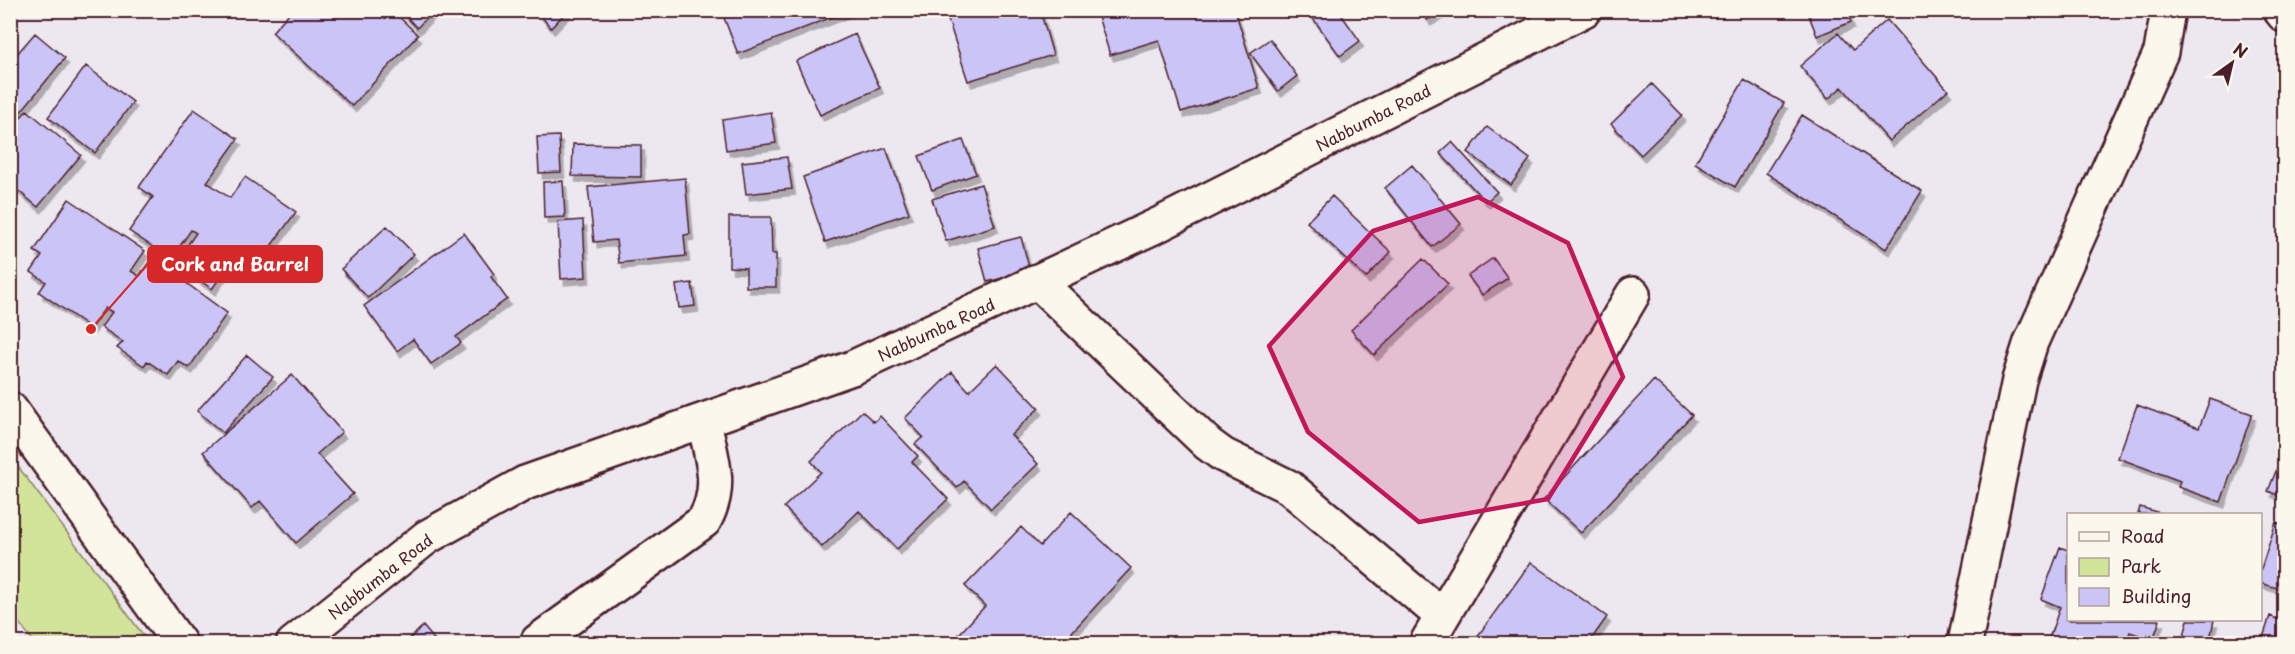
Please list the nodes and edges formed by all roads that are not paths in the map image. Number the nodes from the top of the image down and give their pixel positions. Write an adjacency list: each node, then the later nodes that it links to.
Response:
1 (1584, 10): 5 (street, Nabbumba Road)
2 (2168, 10): 10 (street)
3 (2280, 10): 4 (street)
4 (2284, 15)
5 (1037, 281): 8 (street, Nabbumba Road); 9 (street)
6 (1633, 294): 9 (street)
7 (10, 409): 11 (street)
8 (704, 421): 12 (street, Nabbumba Road); 13 (street)
9 (1434, 630)
10 (1966, 638)
11 (180, 644)
12 (293, 644)
13 (540, 644)

